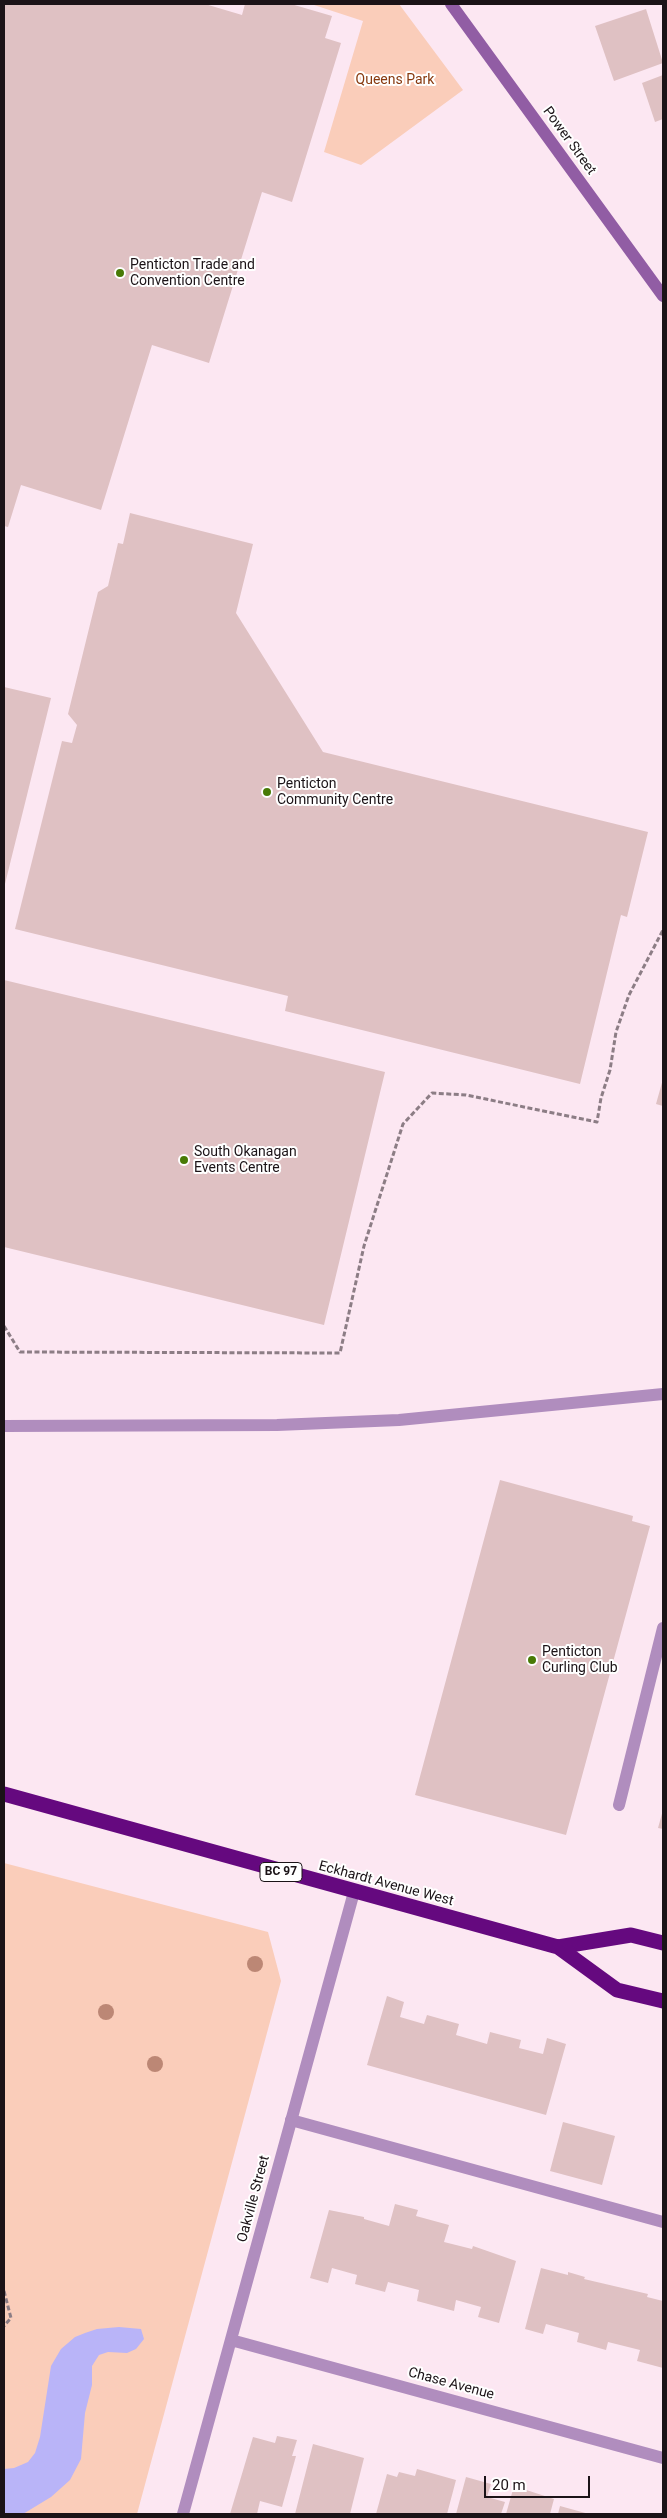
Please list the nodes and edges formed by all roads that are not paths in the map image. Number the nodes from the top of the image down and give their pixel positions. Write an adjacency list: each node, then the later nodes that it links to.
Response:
1 (451, 4): 2 (street, Power Street)
2 (663, 296)
3 (663, 1394): 4 (street)
4 (4, 1426)
5 (663, 1628): 7 (street)
6 (4, 1794): 8 (highway, Eckhardt Avenue West / BC 97)
7 (618, 1805)
8 (354, 1892): 10 (highway, Eckhardt Avenue West / BC 97); 12 (street, Oakville Street)
9 (663, 1943): 10 (highway, Eckhardt Avenue West / BC 97)
10 (558, 1947): 11 (highway, Eckhardt Avenue West / BC 97)
11 (663, 2001)
12 (291, 2120): 13 (street); 14 (street, Oakville Street)
13 (663, 2222)
14 (231, 2340): 15 (street, Chase Avenue); 16 (street, Oakville Street)
15 (663, 2458)
16 (183, 2514)

